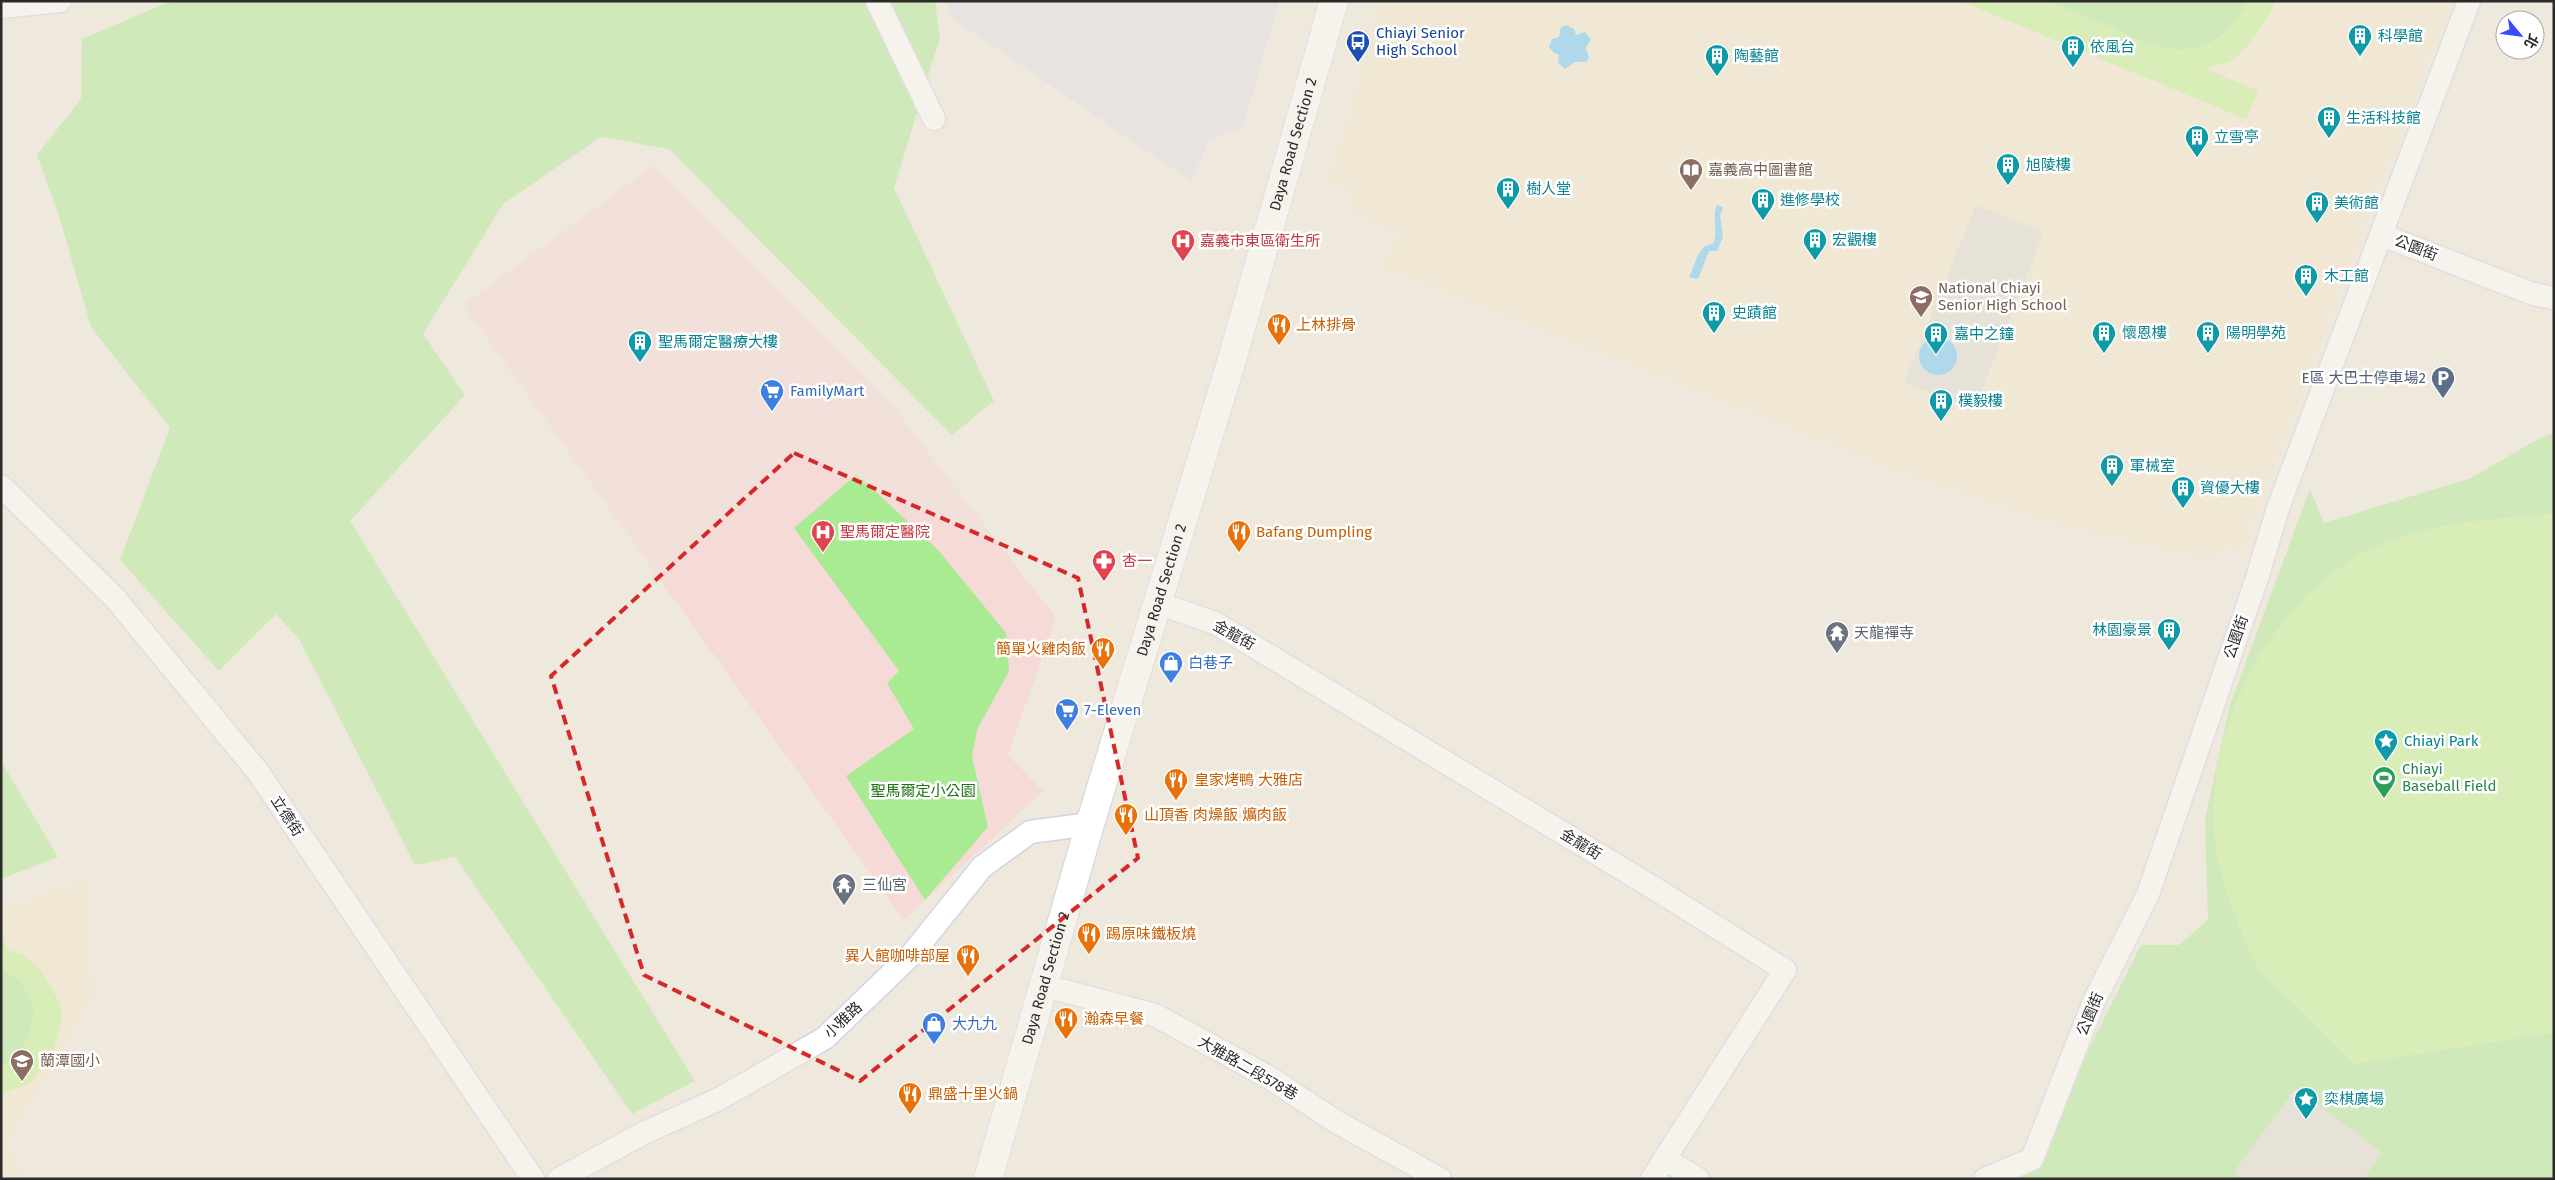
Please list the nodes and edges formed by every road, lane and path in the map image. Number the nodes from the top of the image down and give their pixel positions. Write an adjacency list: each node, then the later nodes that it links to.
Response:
1 (877, 1): 6 (street)
2 (1334, 1): 10 (main road, Daya Road Section 2)
3 (2469, 1): 7 (street)
4 (51, 2): 5 (street)
5 (1, 7)
6 (934, 119)
7 (2382, 235): 8 (street, 公園街); 20 (street, 公園街)
8 (2554, 298)
9 (1, 486): 14 (street, 立德街)
10 (1158, 603): 11 (main road, Daya Road Section 2); 13 (street, 金龍街)
11 (1090, 824): 12 (main road, Daya Road Section 2); 15 (street, 小雅路)
12 (1044, 986): 16 (main road, Daya Road Section 2); 17 (street, 大雅路二段578巷)
13 (1665, 1159): 18 (street, 金龍街); 19 (street)
14 (533, 1179)
15 (559, 1179)
16 (988, 1179)
17 (1440, 1179)
18 (1652, 1179)
19 (1698, 1179)
20 (1985, 1179)

